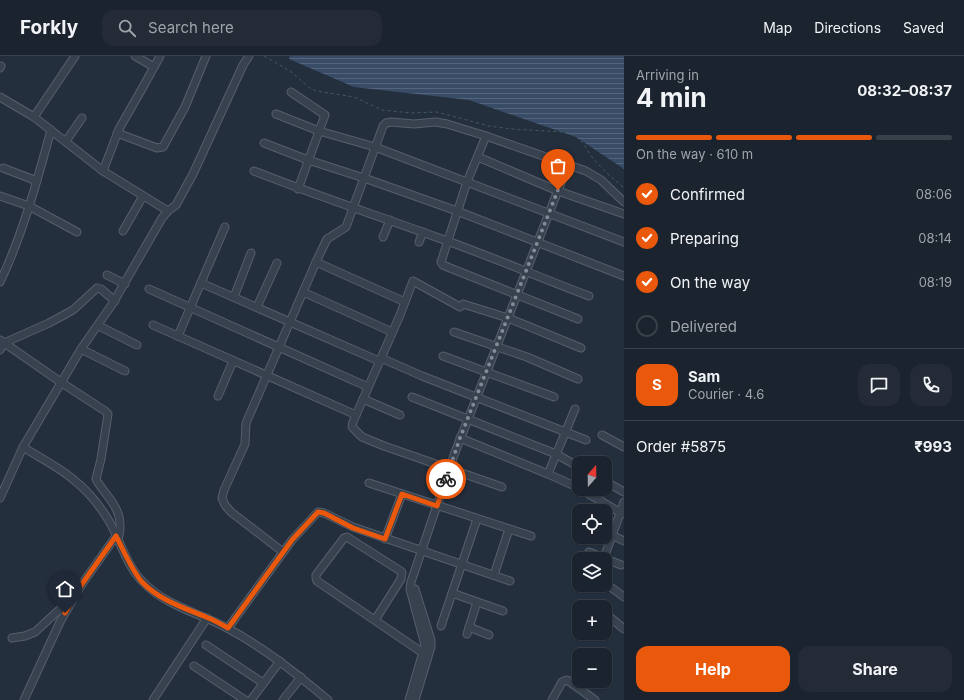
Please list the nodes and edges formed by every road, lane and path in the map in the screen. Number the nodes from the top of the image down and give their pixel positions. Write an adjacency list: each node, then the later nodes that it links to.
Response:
1 (75, 56): 10 (street)
2 (135, 56): 6 (street)
3 (160, 56): 6 (street)
4 (206, 56): 14 (street)
5 (249, 56): 35 (street)
6 (154, 67): 14 (street)
7 (291, 92): 13 (street)
8 (0, 97): 10 (street)
9 (276, 114): 13 (street)
10 (34, 117): 12 (street)
11 (82, 118): 16 (street)
12 (51, 130): 16 (street); 26 (street)
13 (319, 131): 18 (street); 20 (street)
14 (117, 133): 24 (street)
15 (486, 136): 18 (street); 19 (street); 21 (street)
16 (66, 141): 24 (street)
17 (264, 143): 20 (street)
18 (375, 147): 25 (street); 27 (street)
19 (478, 157): 27 (street); 29 (street)
20 (308, 160): 25 (street); 28 (street)
21 (568, 165): 29 (street); 32 (street)
22 (3, 168): 26 (street)
23 (254, 171): 28 (street)
24 (104, 172): 31 (street)
25 (364, 178): 34 (street); 36 (street)
26 (37, 181): 33 (street)
27 (467, 182): 36 (street); 37 (street)
28 (298, 189): 34 (street)
29 (558, 190): 37 (street); 38 (street)
30 (0, 196): 33 (street)
31 (143, 196): 35 (street); 41 (street)
32 (624, 202)
33 (29, 206): 42 (street); 55 (street)
34 (354, 207): 39 (street); 50 (street)
35 (168, 211): 57 (street)
36 (457, 211): 45 (street); 47 (street)
37 (549, 214): 47 (street); 48 (street)
38 (624, 214)
39 (390, 220): 43 (street); 44 (street)
40 (225, 227): 56 (street)
41 (122, 231)
42 (77, 232)
43 (423, 232): 45 (street); 46 (street)
44 (383, 237)
45 (448, 241): 52 (street); 60 (street)
46 (419, 242)
47 (538, 242): 52 (street); 54 (street)
48 (624, 242)
49 (251, 253): 62 (street)
50 (316, 262): 59 (street); 64 (street)
51 (277, 263): 65 (street)
52 (526, 272): 60 (street); 61 (street)
53 (107, 275): 57 (street)
54 (624, 276)
55 (0, 282)
56 (201, 283): 62 (street); 66 (street)
57 (125, 284): 63 (street)
58 (149, 289): 66 (street)
59 (303, 292): 69 (street); 72 (street)
60 (517, 295): 67 (street); 68 (street)
61 (589, 296)
62 (234, 297): 65 (street)
63 (115, 301): 71 (street); 75 (street)
64 (405, 302): 67 (street); 72 (street)
65 (257, 307): 69 (street)
66 (190, 308): 74 (street); 77 (street)
67 (508, 318): 78 (street); 79 (street)
68 (578, 319)
69 (290, 322): 77 (street); 83 (street)
70 (153, 324): 74 (street)
71 (99, 326): 76 (street); 80 (street)
72 (392, 332): 83 (street)
73 (454, 332): 78 (street)
74 (178, 336): 84 (street)
75 (2, 341): 81 (street); 89 (street)
76 (137, 344)
77 (279, 347): 87 (street); 90 (street)
78 (497, 347): 86 (street); 88 (street)
79 (582, 348)
80 (81, 349): 85 (street); 89 (street)
81 (0, 350)
82 (443, 356): 86 (street)
83 (380, 359): 90 (street); 93 (street)
84 (233, 361): 87 (street); 91 (street)
85 (125, 371)
86 (487, 371): 93 (street); 94 (street)
87 (267, 376): 97 (street); 129 (street)
88 (578, 379)
89 (62, 383): 104 (street); 126 (street)
90 (368, 387): 95 (street)
91 (218, 396)
92 (412, 397): 99 (street)
93 (477, 397): 99 (street); 100 (street)
94 (554, 397)
95 (363, 399): 97 (street); 98 (street)
96 (575, 408): 100 (street)
97 (356, 415): 108 (street)
98 (400, 415)
99 (468, 419): 102 (street); 106 (street)
100 (566, 432): 103 (street); 106 (street)
101 (602, 435): 105 (street)
102 (460, 438): 108 (street); 109 (street)
103 (586, 440)
104 (23, 447): 117 (street); 126 (street)
105 (624, 447)
106 (556, 454): 107 (street); 109 (street)
107 (572, 463)
108 (449, 469): 113 (street); 119 (street)
109 (548, 474): 111 (street)
110 (368, 482): 115 (street)
111 (572, 485)
112 (612, 485): 114 (street)
113 (502, 487)
114 (624, 492)
115 (402, 494): 119 (street); 127 (street)
116 (592, 496): 120 (street)
117 (0, 498)
118 (624, 502): 120 (street)
119 (437, 506): 121 (street); 130 (street)
120 (622, 513): 122 (street)
121 (477, 519): 123 (street); 132 (street)
122 (612, 528)
123 (509, 529): 125 (street); 134 (street)
124 (612, 535): 128 (street)
125 (531, 536)
126 (117, 538): 142 (street); 144 (street)
127 (385, 539): 129 (street); 130 (street)
128 (624, 541)
129 (283, 552): 148 (street)
130 (422, 552): 132 (street); 137 (street)
131 (612, 562): 133 (street)
132 (461, 565): 134 (street); 139 (street)
133 (621, 566)
134 (494, 575): 136 (street)
135 (401, 579): 137 (street); 146 (street); 146 (street)
136 (510, 581)
137 (411, 583): 153 (street); 167 (street)
138 (612, 588): 140 (street)
139 (452, 593): 141 (street); 147 (street)
140 (624, 597)
141 (477, 602): 143 (street); 150 (street)
142 (70, 604): 151 (street); 160 (street)
143 (502, 610)
144 (207, 618): 148 (street); 161 (street)
145 (612, 619): 149 (street)
146 (374, 620): 153 (street)
147 (441, 626)
148 (228, 628): 154 (street)
149 (624, 629)
150 (489, 634)
151 (12, 638)
152 (206, 645): 157 (street)
153 (423, 653): 166 (street)
154 (280, 661): 156 (street); 157 (street)
155 (194, 666): 162 (street)
156 (300, 677): 159 (street); 164 (street)
157 (264, 683): 163 (street)
158 (586, 693): 168 (street); 169 (street); 170 (street)
159 (318, 697): 165 (street)
160 (24, 700)
161 (153, 700)
162 (245, 700)
163 (252, 700)
164 (284, 700)
165 (328, 700)
166 (409, 700)
167 (415, 700)
168 (552, 700)
169 (582, 700)
170 (595, 700)

